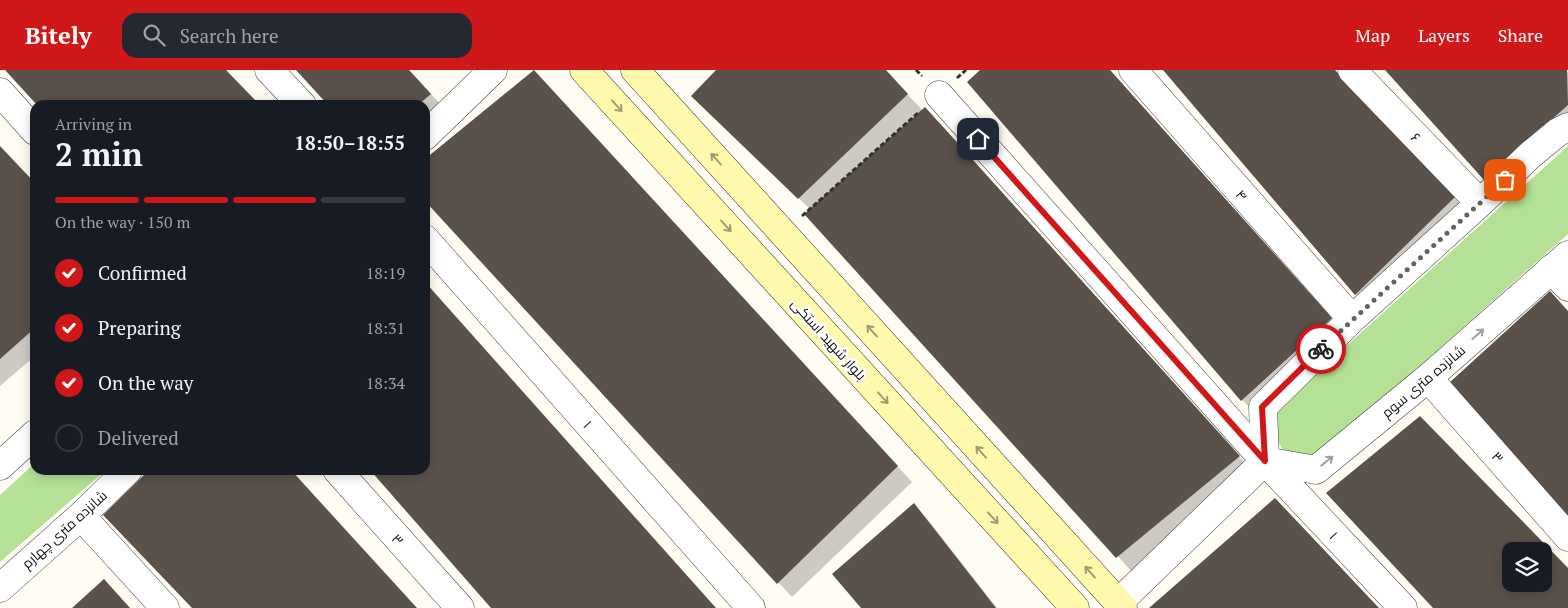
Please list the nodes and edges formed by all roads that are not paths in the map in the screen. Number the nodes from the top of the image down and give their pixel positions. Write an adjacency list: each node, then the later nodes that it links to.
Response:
1 (269, 70): 9 (street)
2 (493, 70): 12 (street)
3 (584, 70): 28 (main road, بلوار شهید استکی, one-way to 28)
4 (634, 70): 24 (main road, one-way to 4)
5 (1133, 70): 16 (street, ۴)
6 (1352, 70): 13 (street, ۶)
7 (0, 92): 10 (street)
8 (939, 95): 18 (street, ۱)
9 (297, 100)
10 (30, 125)
11 (1568, 127): 13 (street)
12 (430, 131)
13 (1480, 203): 16 (street)
14 (430, 245): 27 (street, ۱)
15 (1562, 270): 17 (street, شانزده متری سوم, one-way to 15)
16 (1352, 319): 18 (street)
17 (1428, 378): 18 (street, شانزده متری سوم, one-way to 17); 22 (street, ۳)
18 (1265, 461): 24 (street); 29 (street, ۱)
19 (123, 475): 21 (street, شانزده متری چهارم)
20 (341, 475): 26 (street, ۳)
21 (81, 516): 23 (street, شانزده متری چهارم); 25 (street)
22 (1568, 537)
23 (0, 588)
24 (1121, 605)
25 (164, 608)
26 (460, 608)
27 (751, 608)
28 (1074, 608)
29 (1403, 608)

